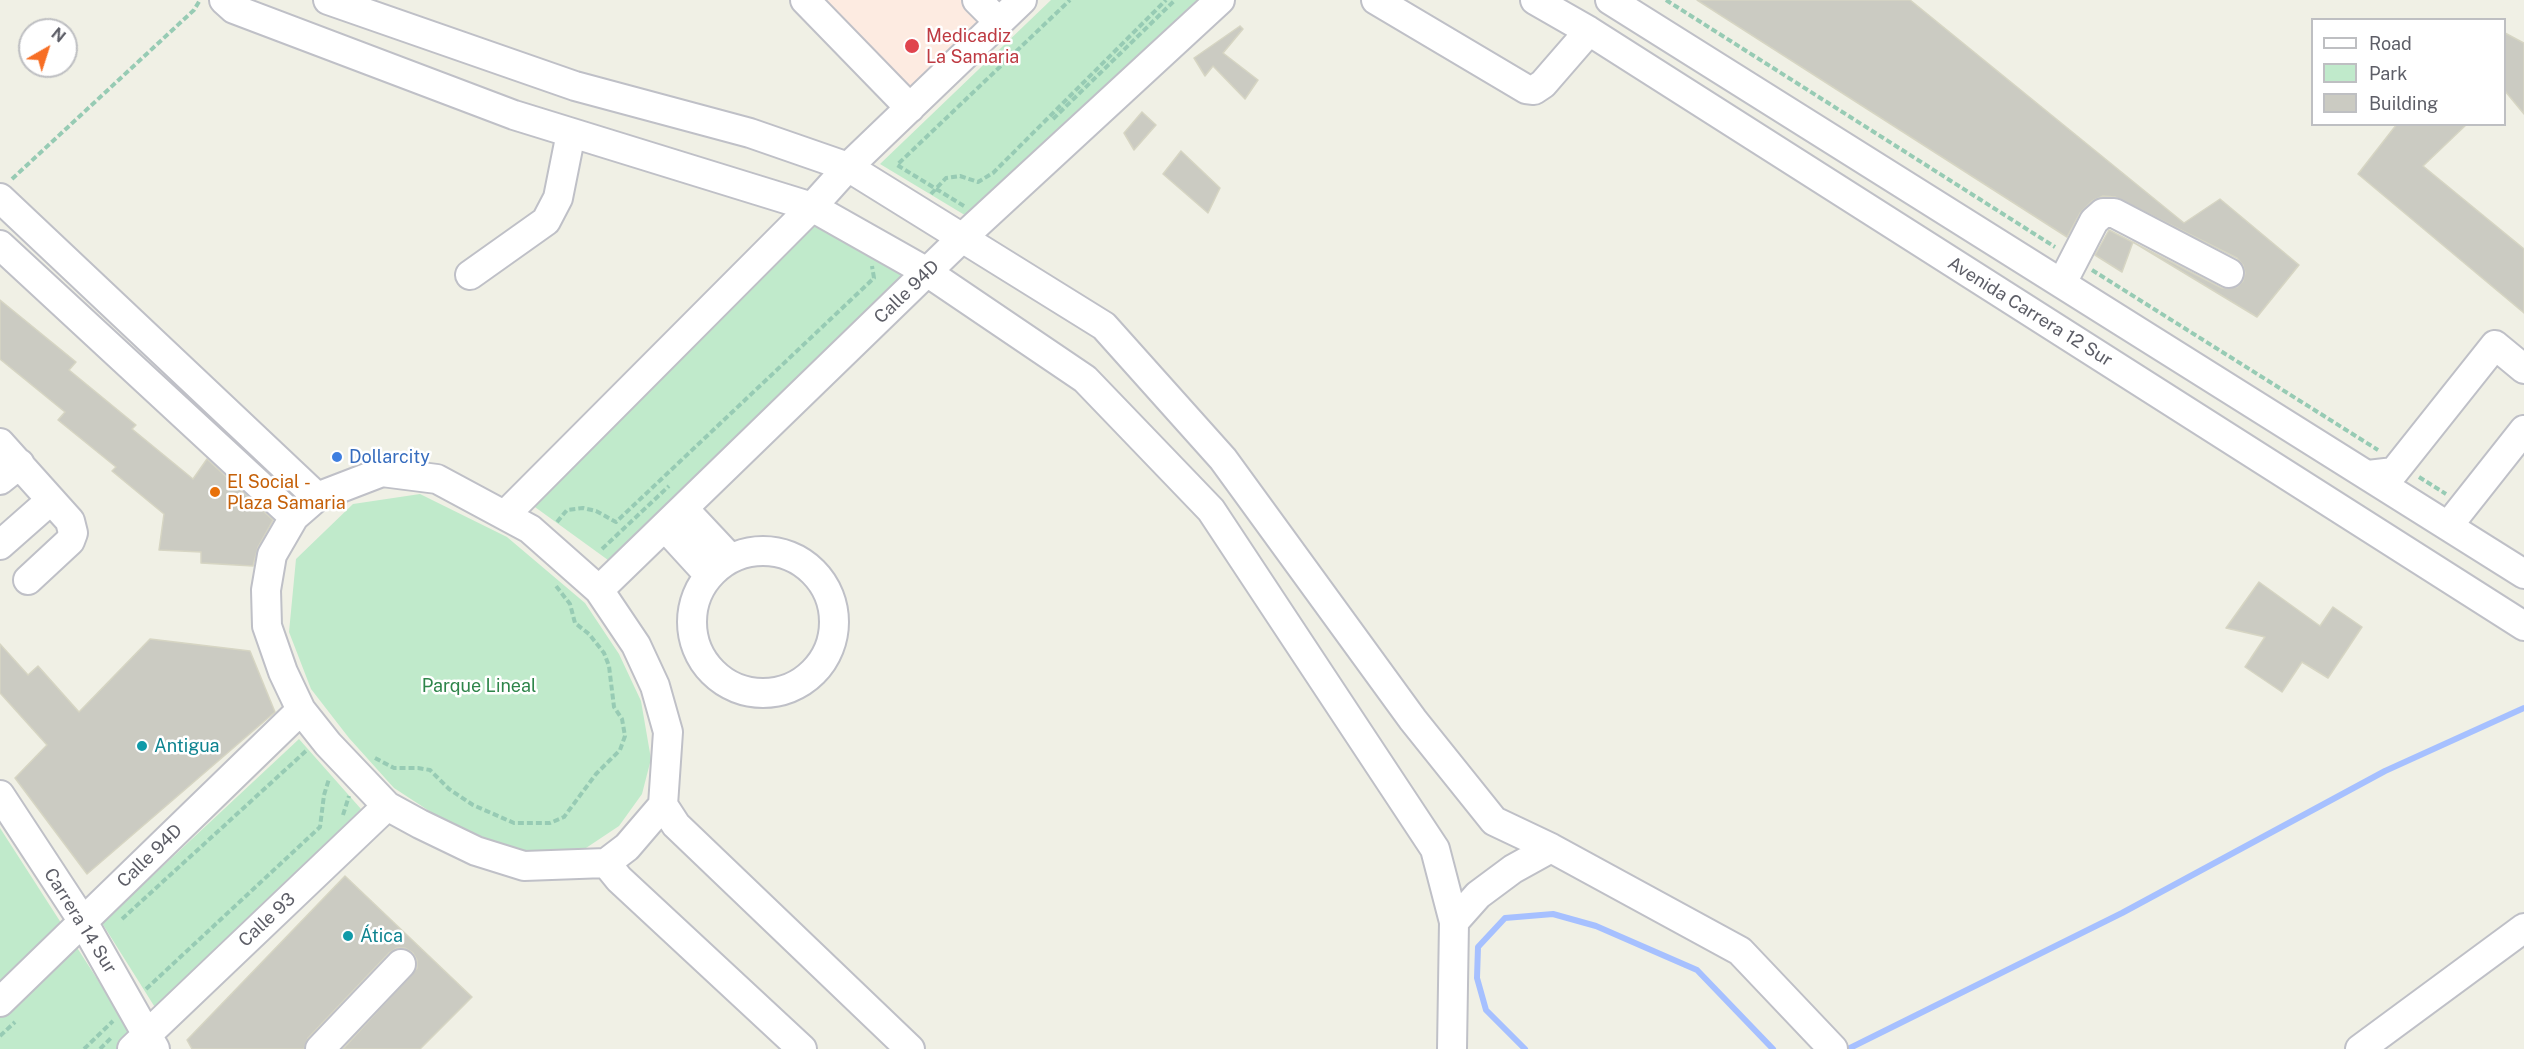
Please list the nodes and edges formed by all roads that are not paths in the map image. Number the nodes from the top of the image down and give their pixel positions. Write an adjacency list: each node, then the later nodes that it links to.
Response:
1 (224, 0): 13 (street)
2 (328, 0): 10 (street)
3 (805, 0): 14 (street)
4 (978, 0): 11 (street)
5 (1022, 0): 11 (street)
6 (1220, 0): 19 (street, Calle 94D)
7 (1376, 0): 12 (street)
8 (1535, 0): 12 (street, Avenida Carrera 12 Sur)
9 (1629, 5): 24 (street)
10 (380, 20): 13 (street); 16 (street)
11 (999, 22): 14 (street)
12 (1589, 31): 41 (street, Avenida Carrera 12 Sur)
13 (363, 58): 15 (street)
14 (910, 108): 16 (street)
15 (571, 133): 18 (street); 23 (street)
16 (848, 166): 18 (street); 19 (street)
17 (5, 189): 30 (street)
18 (812, 207): 21 (street); 32 (street)
19 (963, 237): 21 (street, Calle 94D); 46 (street)
20 (0, 245): 33 (street)
21 (927, 272): 34 (street, Calle 94D); 48 (street)
22 (2229, 273): 24 (street)
23 (470, 275)
24 (2062, 283): 29 (street)
25 (2524, 369): 29 (street)
26 (2524, 430): 35 (street)
27 (0, 443): 28 (street)
28 (10, 472): 31 (street)
29 (2368, 475): 35 (street)
30 (316, 497): 32 (street); 33 (street)
31 (51, 500): 36 (street); 39 (street)
32 (506, 514): 40 (street)
33 (294, 517): 42 (street)
34 (674, 518): 37 (street); 40 (street, Calle 94D)
35 (2448, 526): 38 (street)
36 (0, 545)
37 (719, 566): 37 (street)
38 (2524, 574)
39 (28, 580)
40 (599, 590): 44 (street)
41 (2524, 627)
42 (302, 710): 45 (street); 50 (street, Calle 94D)
43 (0, 795): 50 (street, Carrera 14 Sur)
44 (663, 805): 47 (street); 56 (street)
45 (387, 806): 47 (street); 53 (street, Calle 93)
46 (1551, 848): 48 (street); 58 (street)
47 (606, 863): 55 (street)
48 (1454, 922): 57 (street)
49 (2524, 928): 59 (street)
50 (89, 932): 52 (street, Calle 94D); 53 (street, Carrera 14 Sur)
51 (401, 964): 54 (street)
52 (8, 1011)
53 (145, 1044)
54 (320, 1049)
55 (802, 1049)
56 (910, 1049)
57 (1452, 1049)
58 (1833, 1049)
59 (2360, 1049)

